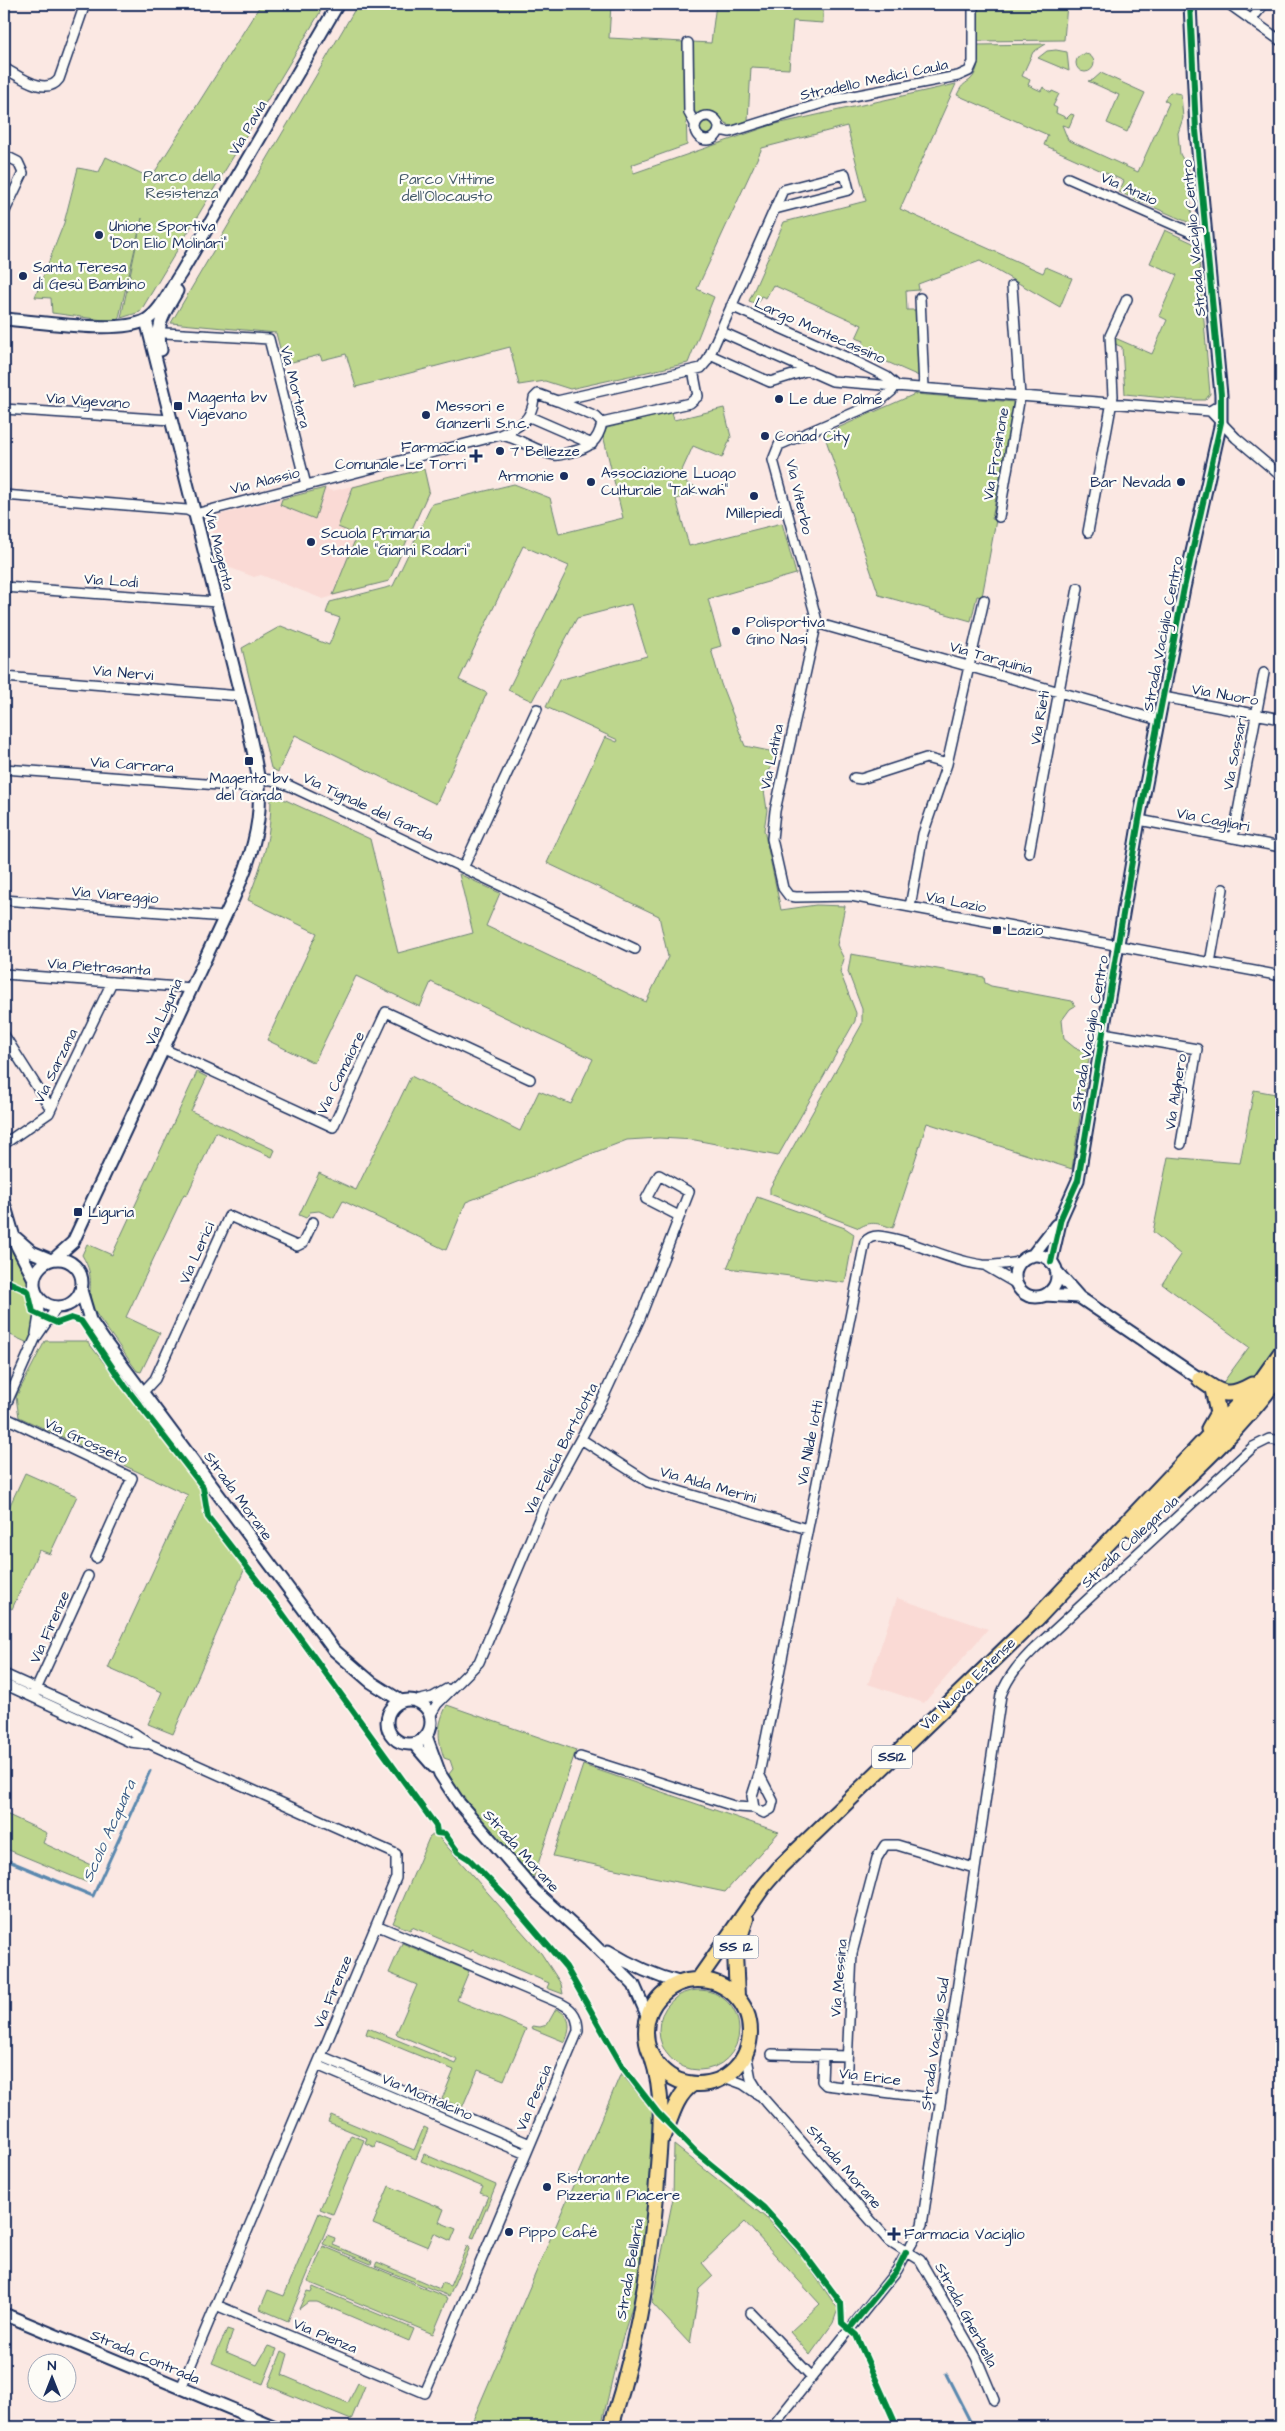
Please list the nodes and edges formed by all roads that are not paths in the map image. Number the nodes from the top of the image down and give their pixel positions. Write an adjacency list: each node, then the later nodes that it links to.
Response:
1 (85, 4): 10 (street)
2 (338, 4): 18 (street, Via Pavia)
3 (973, 4): 12 (street, Stradello Medici Caula)
4 (1190, 4): 17 (street, Strada Vaciglio Centro)
5 (1230, 4): 7 (street)
6 (1264, 4): 7 (street)
7 (1251, 20): 8 (street)
8 (1281, 41)
9 (688, 43): 11 (street)
10 (4, 68)
11 (695, 124): 12 (street); 12 (street)
12 (720, 130)
13 (4, 155): 16 (street)
14 (1068, 178): 17 (street, Via Anzio)
15 (775, 208): 15 (street, Largo Montecassino); 22 (street, Largo Montecassino)
16 (4, 213)
17 (1206, 239): 36 (street, Strada Vaciglio Centro)
18 (180, 273): 24 (street, Via Pavia); 30 (street)
19 (1012, 286): 33 (street)
20 (920, 298): 32 (street)
21 (1126, 299): 35 (street)
22 (731, 306): 25 (street, Largo Montecassino); 31 (street, Largo Montecassino)
23 (4, 319): 24 (street)
24 (146, 320): 30 (street, Via Magenta)
25 (720, 331): 27 (street, Largo Montecassino); 29 (street, Largo Montecassino)
26 (165, 333): 46 (street, Via Mortara)
27 (710, 355): 28 (street); 29 (street)
28 (693, 370): 34 (street); 42 (street)
29 (809, 370): 31 (street, Largo Montecassino)
30 (161, 377): 40 (street, Via Magenta)
31 (896, 385): 32 (street); 55 (street, Via Viterbo)
32 (924, 388): 33 (street)
33 (1020, 396): 35 (street); 49 (street, Via Frosinone)
34 (557, 401): 39 (street); 42 (street)
35 (1112, 403): 38 (street); 50 (street)
36 (1221, 404): 38 (street); 41 (street, Strada Vaciglio Centro)
37 (4, 409): 40 (street, Via Vigevano)
38 (1210, 411): 41 (street)
39 (530, 417): 43 (street, Via Alassio); 44 (street)
40 (171, 420): 48 (street, Via Magenta)
41 (1221, 422): 45 (street); 61 (street, Strada Vaciglio Centro)
42 (602, 423): 44 (street)
43 (500, 435): 44 (street); 46 (street, Via Alassio)
44 (592, 444)
45 (1281, 476)
46 (306, 485): 48 (street, Via Alassio)
47 (4, 496): 48 (street, Via Alassio)
48 (195, 514): 54 (street, Via Magenta)
49 (999, 517)
50 (1088, 532)
51 (4, 588): 54 (street, Via Lodi)
52 (1078, 588): 59 (street, Via Rieti)
53 (984, 600): 56 (street)
54 (217, 602): 60 (street, Via Magenta)
55 (816, 623): 56 (street, Via Tarquinia); 76 (street, Via Latina)
56 (969, 666): 59 (street, Via Tarquinia); 66 (street)
57 (1264, 673): 63 (street, Via Sassari)
58 (4, 677): 60 (street, Via Nervi)
59 (1058, 692): 65 (street, Via Tarquinia); 73 (street, Via Rieti)
60 (241, 696): 69 (street, Via Magenta)
61 (1163, 698): 63 (street, Via Nuoro); 65 (street, Strada Vaciglio Centro)
62 (536, 709): 74 (street)
63 (1256, 715): 64 (street, Via Nuoro); 71 (street, Via Sassari)
64 (1281, 719)
65 (1158, 720): 70 (street, Strada Vaciglio Centro)
66 (946, 764): 68 (street); 78 (street)
67 (4, 769): 69 (street, Via Carrara)
68 (854, 778)
69 (258, 783): 74 (street, Via Tignale del Garda); 79 (street, Via Liguria)
70 (1139, 820): 71 (street, Via Cagliari); 80 (street, Strada Vaciglio Centro)
71 (1233, 838): 72 (street, Via Cagliari)
72 (1281, 847)
73 (1029, 853)
74 (463, 868): 81 (street, Via Tignale del Garda)
75 (1224, 889): 82 (street)
76 (789, 896): 78 (street, Via Lazio)
77 (4, 900): 79 (street, Via Viareggio)
78 (910, 907): 80 (street, Via Lazio)
79 (225, 917): 86 (street, Via Liguria)
80 (1118, 946): 82 (street, Via Lazio); 87 (street, Strada Vaciglio Centro)
81 (635, 949)
82 (1210, 963): 84 (street, Via Lazio)
83 (4, 974): 85 (street, Via Pietrasanta)
84 (1281, 976)
85 (112, 982): 86 (street, Via Pietrasanta); 91 (street, Via Sarzana)
86 (192, 988): 89 (street, Via Liguria)
87 (1103, 1033): 93 (street, Via Alghero); 96 (street, Strada Vaciglio Centro)
88 (4, 1035): 91 (street)
89 (164, 1049): 90 (street, Via Camaiore); 99 (street, Via Liguria)
90 (530, 1079)
91 (51, 1109): 92 (street, Via Sarzana)
92 (4, 1144)
93 (1181, 1144)
94 (4, 1203): 98 (street)
95 (679, 1216): 95 (street, Via Felicia Bartolotta); 123 (street, Via Felicia Bartolotta)
96 (1061, 1218): 100 (street, Strada Vaciglio Centro); 105 (street, Strada Vaciglio Centro)
97 (313, 1222): 120 (street, Via Lerici)
98 (13, 1235): 101 (street); 106 (street)
99 (73, 1242): 101 (street, Via Liguria); 103 (street)
100 (1032, 1256): 102 (street); 105 (street)
101 (53, 1259): 103 (street); 106 (street)
102 (1021, 1262): 104 (street, Via Nilde Iotti); 107 (street)
103 (75, 1265): 108 (street)
104 (984, 1265): 107 (street, Via Nilde Iotti); 126 (street, Via Nilde Iotti)
105 (1054, 1267): 109 (street); 111 (street)
106 (34, 1279): 110 (street)
107 (1017, 1284): 109 (street)
108 (81, 1290): 112 (street); 113 (street, Strada Morane)
109 (1045, 1295): 111 (street)
110 (38, 1296): 112 (street); 114 (street)
111 (1079, 1296): 117 (street)
112 (61, 1307): 113 (street, Strada Morane); 114 (street)
113 (90, 1320): 120 (street, Strada Morane)
114 (36, 1339): 121 (street)
115 (1281, 1353): 118 (highway, Via Nuova Estense / SS12)
116 (1281, 1373): 129 (highway, Via Nuova Estense / SS12)
117 (1200, 1379): 119 (highway)
118 (1262, 1380): 119 (highway); 125 (highway, Via Nuova Estense / SS12)
119 (1213, 1389): 125 (highway)
120 (142, 1392): 132 (street, Strada Morane)
121 (4, 1409)
122 (4, 1417): 127 (street, Via Grosseto)
123 (581, 1439): 126 (street, Via Alda Merini); 134 (street, Via Felicia Bartolotta)
124 (1281, 1441): 131 (street, Strada Collegarola)
125 (1199, 1446): 129 (highway, Via Nuova Estense / SS12)
126 (807, 1529): 144 (street, Via Nilde Iotti)
127 (96, 1558)
128 (88, 1576): 135 (street, Via Firenze)
129 (1036, 1619): 147 (main road, Via Nuova Estense / SS12)
130 (4, 1674): 135 (street, Via Firenze)
131 (1007, 1681): 146 (street, Strada Vaciglio Sud)
132 (371, 1682): 136 (street, Strada Morane); 138 (street, Strada Morane)
133 (4, 1684): 135 (street, Via Firenze)
134 (453, 1686): 137 (street, Via Felicia Bartolotta); 139 (street, Via Felicia Bartolotta)
135 (35, 1693): 148 (street, Via Firenze)
136 (401, 1701): 137 (street); 138 (street)
137 (416, 1701): 139 (street)
138 (389, 1710): 141 (street)
139 (430, 1716): 140 (street)
140 (426, 1736): 141 (street); 143 (street, Strada Morane)
141 (414, 1744): 143 (street, Strada Morane)
142 (580, 1757): 145 (street)
143 (440, 1774): 149 (street, Strada Morane)
144 (759, 1774): 145 (street, Via Nilde Iotti); 145 (street)
145 (754, 1808)
146 (974, 1868): 158 (street, Via Messina); 165 (street, Strada Vaciglio Sud)
147 (754, 1900): 150 (main road, Via Nuova Estense); 152 (main road, Via Nuova Estense / SS 12)
148 (376, 1925): 156 (street, Via Firenze); 166 (street, Via Pescia)
149 (589, 1940): 151 (street, Strada Morane); 153 (street, Strada Morane)
150 (698, 1980): 151 (main road); 152 (main road)
151 (682, 1983): 153 (main road)
152 (737, 1997): 154 (main road)
153 (648, 2016): 159 (main road)
154 (746, 2053): 161 (main road); 164 (street, Strada Morane)
155 (772, 2054): 157 (street, Via Erice)
156 (321, 2056): 160 (street, Via Firenze); 166 (street, Via Montalcino)
157 (823, 2056): 158 (street, Via Erice); 163 (street, Via Erice)
158 (847, 2056): 163 (street, Via Messina)
159 (652, 2058): 162 (main road); 167 (main road, Strada Bellaria)
160 (317, 2066): 168 (street, Via Montalcino); 170 (street, Via Firenze)
161 (724, 2077): 162 (main road); 164 (street, Strada Morane)
162 (693, 2084): 167 (main road, Strada Bellaria)
163 (846, 2088): 165 (street, Via Erice)
164 (762, 2097): 169 (street, Strada Morane)
165 (940, 2099): 169 (street, Strada Vaciglio Sud)
166 (530, 2144): 168 (street, Via Pescia)
167 (660, 2146): 176 (main road, Strada Bellaria)
168 (526, 2154): 175 (street, Via Pescia)
169 (906, 2252): 173 (street, Strada Vaciglio Sud); 177 (street, Strada Gherbella)
170 (216, 2305): 174 (street, Via Firenze); 175 (street, Via Pienza)
171 (751, 2313): 173 (street)
172 (4, 2314): 174 (street, Strada Contrada)
173 (812, 2377): 181 (street, Strada Vaciglio Sud)
174 (181, 2388): 178 (street, Strada Contrada)
175 (425, 2393)
176 (621, 2395): 179 (main road, Strada Bellaria); 180 (main road, Strada Bellaria)
177 (994, 2400)
178 (276, 2427)
179 (611, 2427)
180 (619, 2427)
181 (772, 2427)

